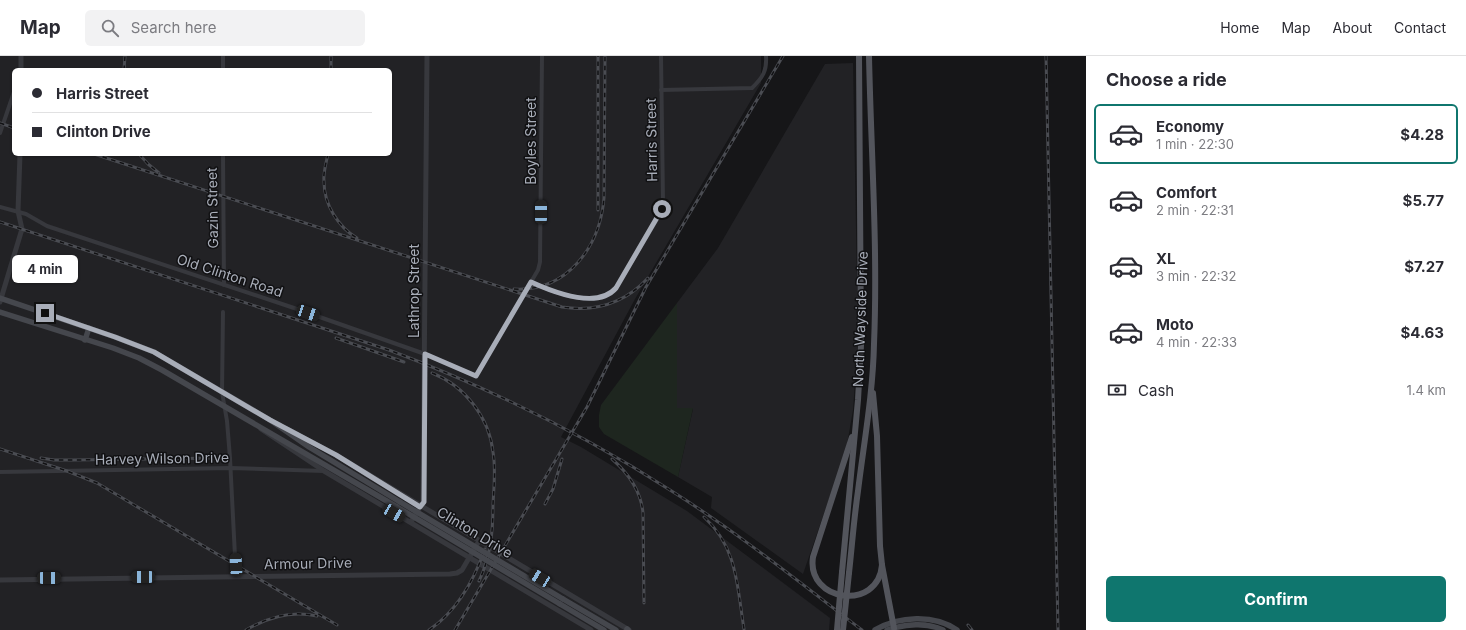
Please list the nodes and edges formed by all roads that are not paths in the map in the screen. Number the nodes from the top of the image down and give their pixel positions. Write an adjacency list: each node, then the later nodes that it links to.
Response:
1 (20, 56): 9 (street)
2 (223, 56): 10 (street)
3 (427, 56): 25 (street, Lathrop Street)
4 (542, 56): 18 (street, Boyles Street)
5 (661, 56): 11 (street, Harris Street)
6 (766, 56): 11 (street)
7 (869, 57): 27 (main road, North Wayside Drive)
8 (859, 58): 30 (main road, North Wayside Drive)
9 (21, 68)
10 (223, 68)
11 (661, 90): 18 (street, Harris Street)
12 (12, 98): 13 (street)
13 (0, 132)
14 (20, 156): 17 (street)
15 (223, 156): 19 (street, Gazin Street)
16 (0, 207): 17 (street, Old Clinton Road)
17 (18, 211): 19 (street, Old Clinton Road); 20 (street)
18 (531, 282): 26 (street, Boyles Street)
19 (224, 285): 25 (street, Old Clinton Road)
20 (0, 299): 23 (main road, Clinton Drive)
21 (0, 312): 24 (main road, Clinton Drive)
22 (223, 312): 28 (street)
23 (89, 328): 24 (main road); 28 (main road, Clinton Drive)
24 (85, 340): 29 (main road, Clinton Drive)
25 (425, 354): 26 (street, Old Clinton Road); 37 (street, Lathrop Street)
26 (476, 376)
27 (872, 376): 41 (main road); 42 (main road, North Wayside Drive)
28 (222, 392): 29 (street); 31 (main road, Clinton Drive)
29 (225, 407): 32 (main road, Clinton Drive); 33 (street)
30 (857, 417): 41 (main road); 42 (main road, North Wayside Drive)
31 (270, 420): 36 (main road, Clinton Drive); 37 (street)
32 (257, 426): 34 (street); 36 (main road, Clinton Drive)
33 (231, 468): 34 (street, Harvey Wilson Drive); 35 (street, Harvey Wilson Drive); 43 (street)
34 (324, 471): 38 (street)
35 (0, 472)
36 (398, 504): 45 (main road, Clinton Drive, bridge)
37 (420, 507): 38 (street, Lathrop Street); 39 (street)
38 (411, 522): 40 (street)
39 (478, 541): 40 (street, Armour Drive); 50 (street)
40 (469, 557): 43 (street, Armour Drive); 47 (street)
41 (882, 565): 46 (main road)
42 (846, 572): 51 (main road, North Wayside Drive, bridge); 52 (main road, North Wayside Drive, bridge)
43 (236, 576): 44 (street, Armour Drive)
44 (0, 580)
45 (561, 601): 48 (main road, Clinton Drive); 49 (main road, Clinton Drive)
46 (891, 627): 53 (main road); 54 (main road); 55 (main road)
47 (591, 630)
48 (604, 630)
49 (616, 630)
50 (628, 630)
51 (837, 630)
52 (843, 630)
53 (875, 630)
54 (944, 630)
55 (956, 630)

